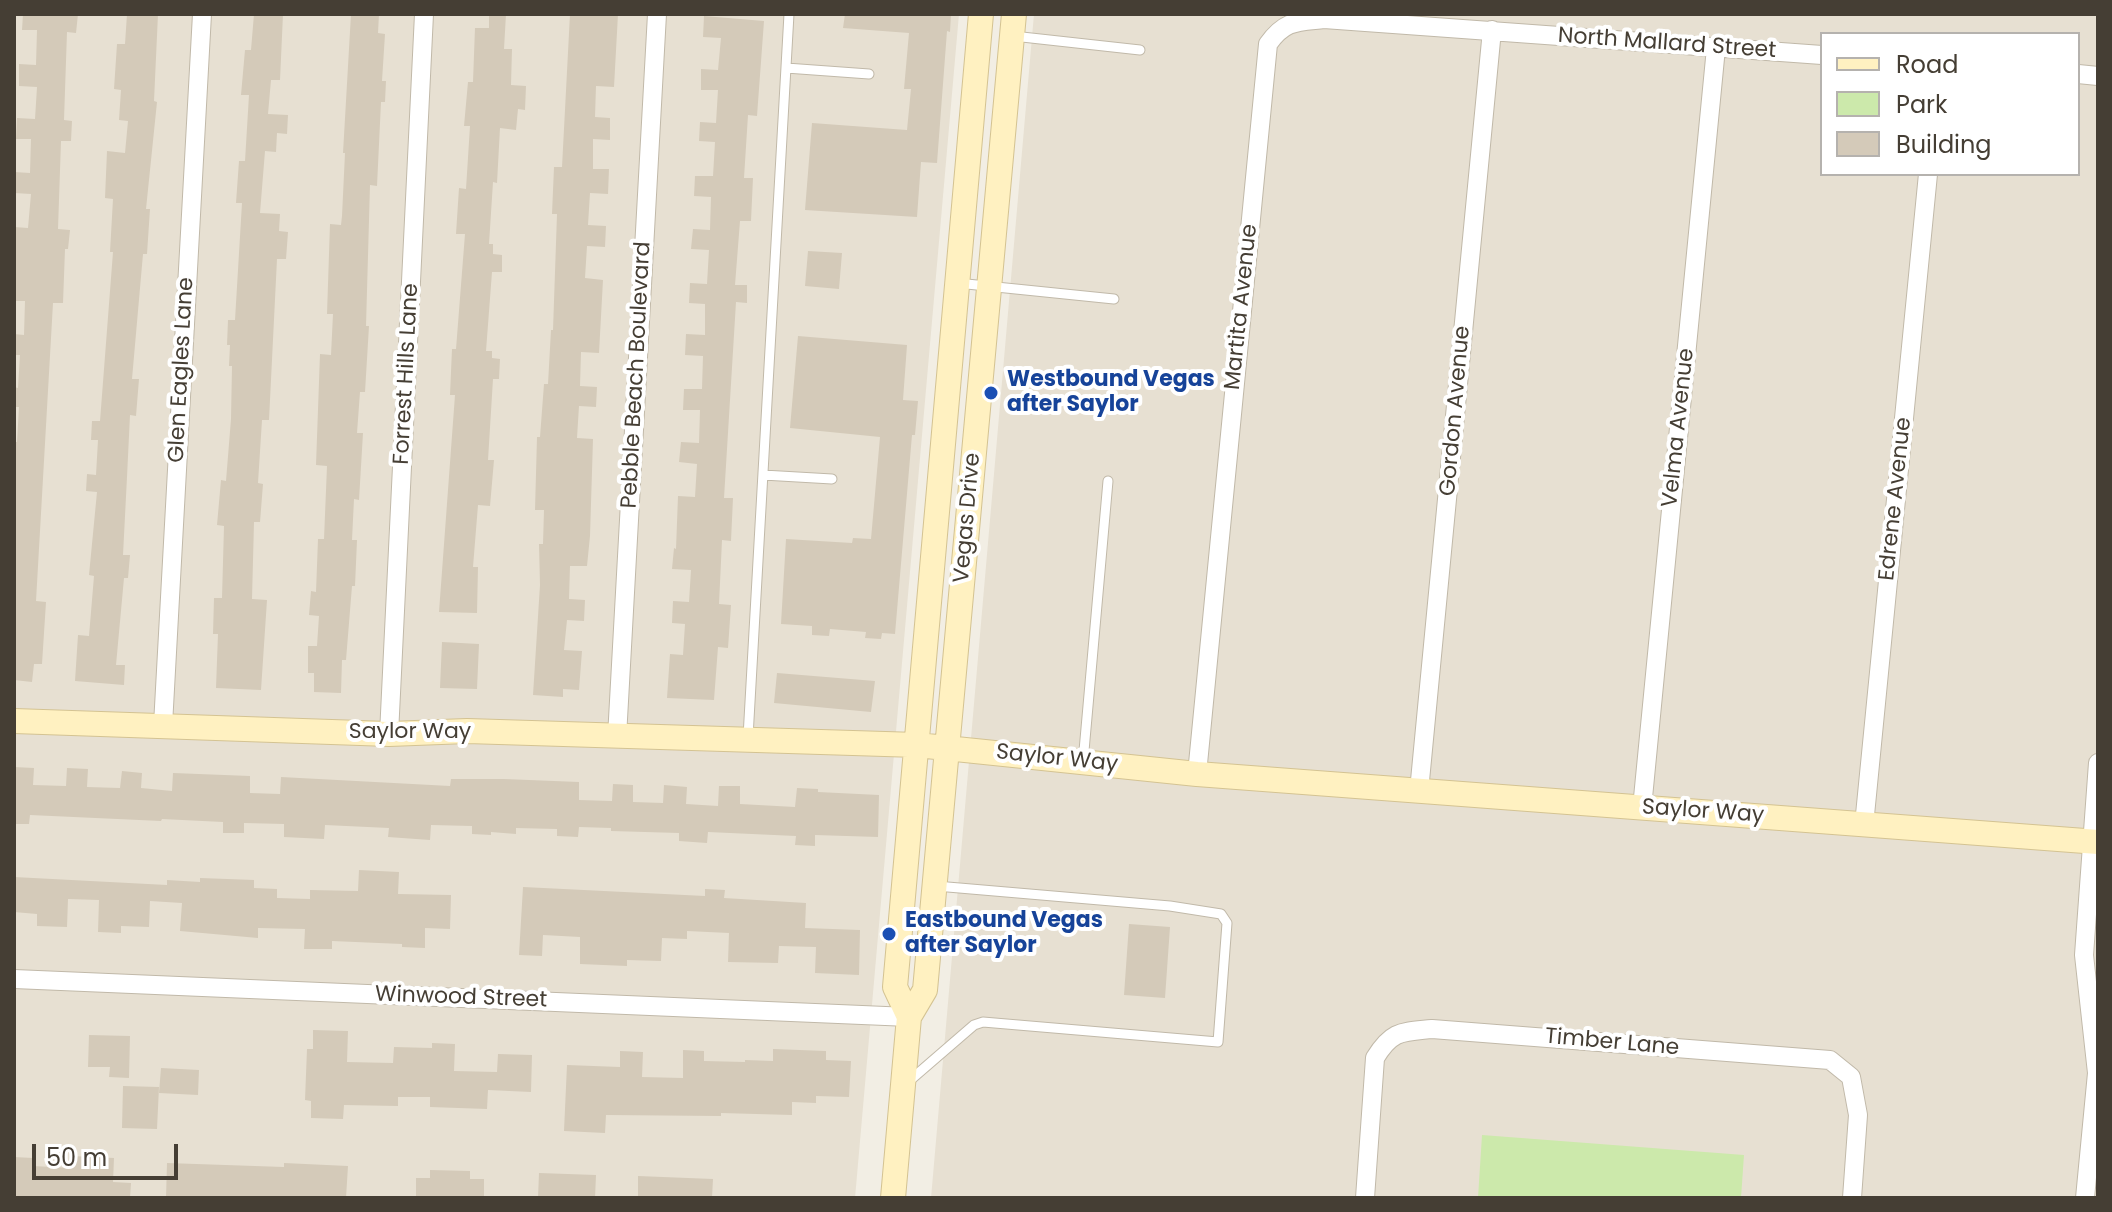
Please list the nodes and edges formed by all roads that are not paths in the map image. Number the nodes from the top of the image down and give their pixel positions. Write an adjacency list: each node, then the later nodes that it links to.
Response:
1 (202, 14): 22 (street, Glen Eagles Lane)
2 (424, 14): 23 (street, Forrest Hills Lane)
3 (657, 14): 24 (street, Pebble Beach Boulevard)
4 (789, 14): 12 (lane)
5 (981, 14): 15 (main road, Vegas Drive)
6 (1013, 25): 10 (lane); 16 (main road, Vegas Drive)
7 (1492, 30): 8 (street, North Mallard Street); 9 (street, North Mallard Street); 31 (street, Gordon Avenue)
8 (1276, 32): 30 (street, Martita Avenue)
9 (1716, 48): 11 (street, North Mallard Street); 32 (street, Velma Avenue)
10 (1140, 50)
11 (1820, 55)
12 (786, 68): 13 (lane); 18 (lane)
13 (869, 74)
14 (1928, 176): 33 (street, Edrene Avenue)
15 (957, 283): 16 (lane); 26 (main road, Vegas Drive)
16 (989, 286): 17 (lane); 27 (main road, Vegas Drive)
17 (1114, 299)
18 (763, 475): 19 (lane); 25 (lane)
19 (832, 479)
20 (1108, 481): 28 (lane)
21 (14, 721): 22 (main road, Saylor Way)
22 (163, 725): 23 (main road, Saylor Way)
23 (389, 734): 24 (main road, Saylor Way)
24 (617, 737): 25 (main road, Saylor Way)
25 (748, 741): 26 (main road, Saylor Way)
26 (917, 745): 27 (main road, Saylor Way); 37 (main road, Vegas Drive)
27 (947, 748): 28 (main road, Saylor Way); 35 (main road, Vegas Drive)
28 (1083, 762): 30 (main road, Saylor Way)
29 (2098, 763): 34 (street)
30 (1197, 774): 31 (main road, Saylor Way)
31 (1419, 791): 32 (main road, Saylor Way)
32 (1642, 808): 33 (main road, Saylor Way)
33 (1864, 825): 34 (main road, Saylor Way)
34 (2094, 842): 42 (street)
35 (935, 886): 37 (main road, Vegas Drive); 38 (lane)
36 (14, 979): 37 (street, Winwood Street)
37 (909, 1017): 38 (main road, Vegas Drive)
38 (903, 1087): 39 (main road, Vegas Drive)
39 (893, 1198)
40 (1365, 1198): 41 (street, Timber Lane)
41 (1852, 1198)
42 (2085, 1198)

